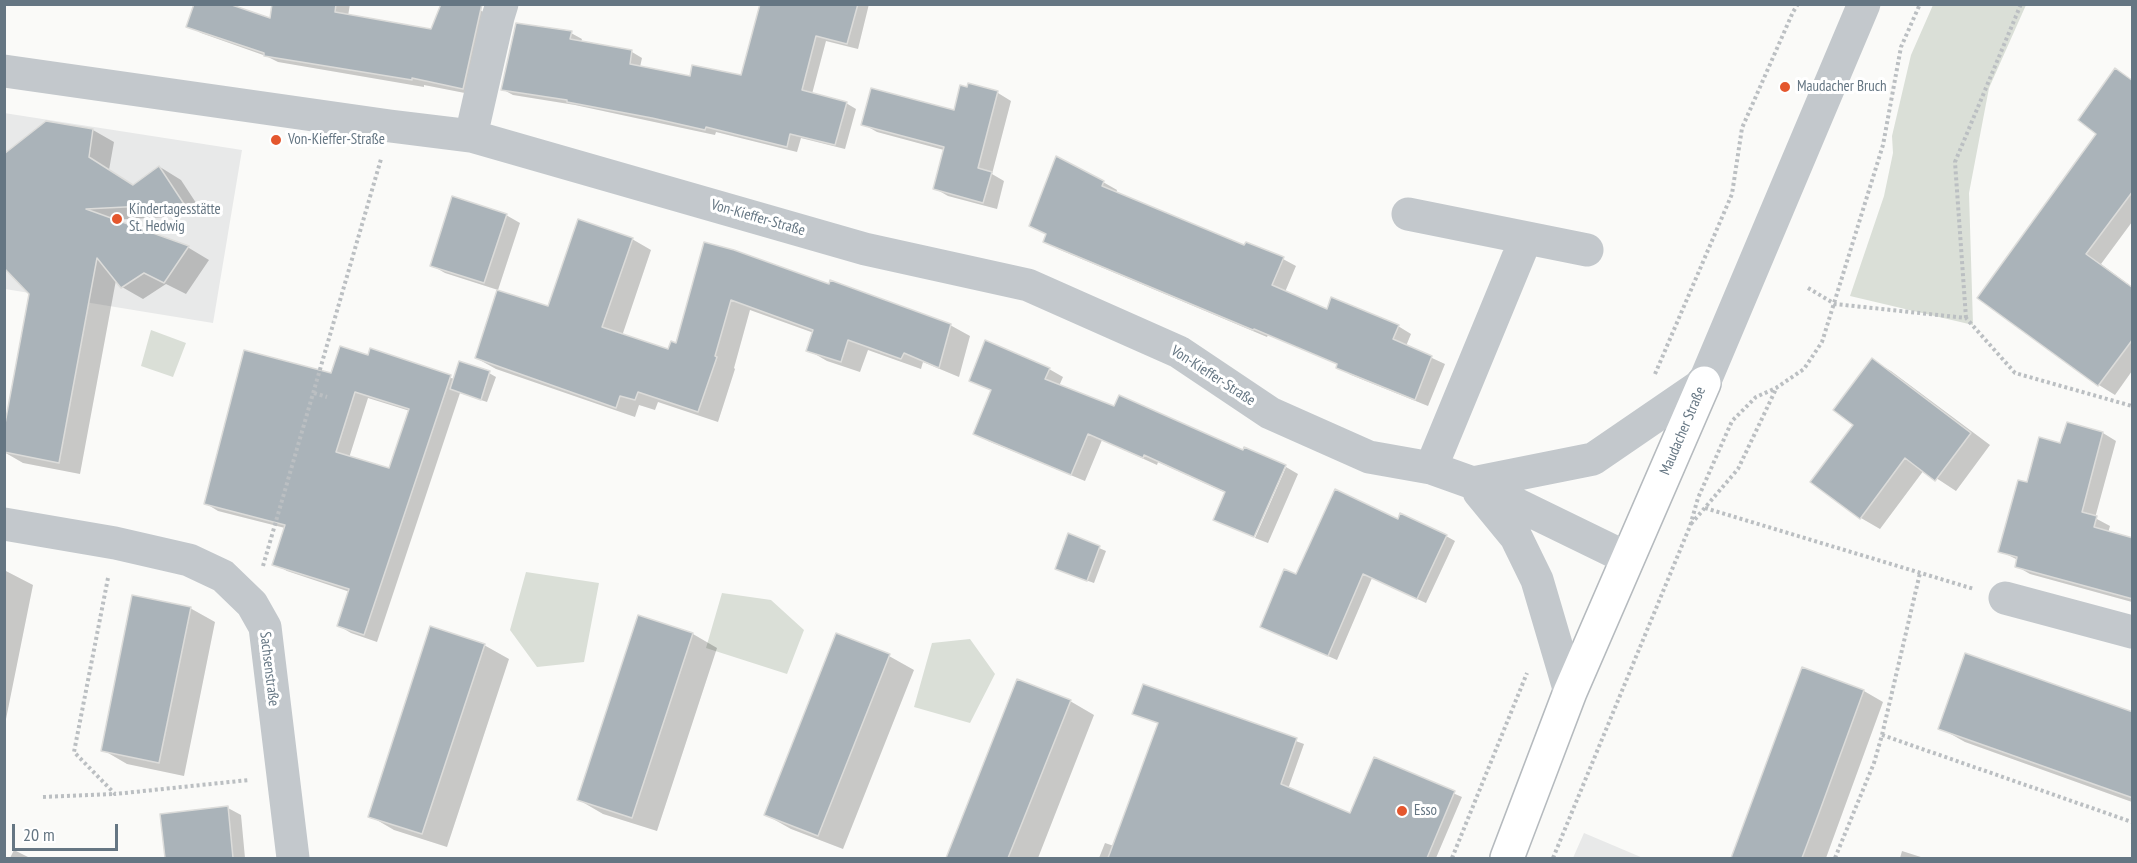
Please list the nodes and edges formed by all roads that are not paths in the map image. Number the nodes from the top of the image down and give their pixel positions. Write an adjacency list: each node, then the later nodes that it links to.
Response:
1 (502, 4): 4 (street)
2 (1864, 4): 8 (street, Maudacher Straße)
3 (4, 71): 4 (street, Von-Kieffer-Straße)
4 (471, 136): 9 (street, Von-Kieffer-Straße)
5 (1408, 214): 6 (street)
6 (1526, 238): 7 (street); 9 (street)
7 (1587, 250)
8 (1704, 383): 10 (street); 12 (main road, Maudacher Straße)
9 (1431, 468): 10 (street, Von-Kieffer-Straße)
10 (1473, 483): 12 (street, Von-Kieffer-Straße); 15 (street)
11 (4, 524): 16 (street, Sachsenstraße)
12 (1627, 558): 15 (main road, Maudacher Straße)
13 (2005, 598): 14 (street)
14 (2133, 632)
15 (1570, 692): 17 (main road, Maudacher Straße)
16 (293, 858)
17 (1507, 858)

